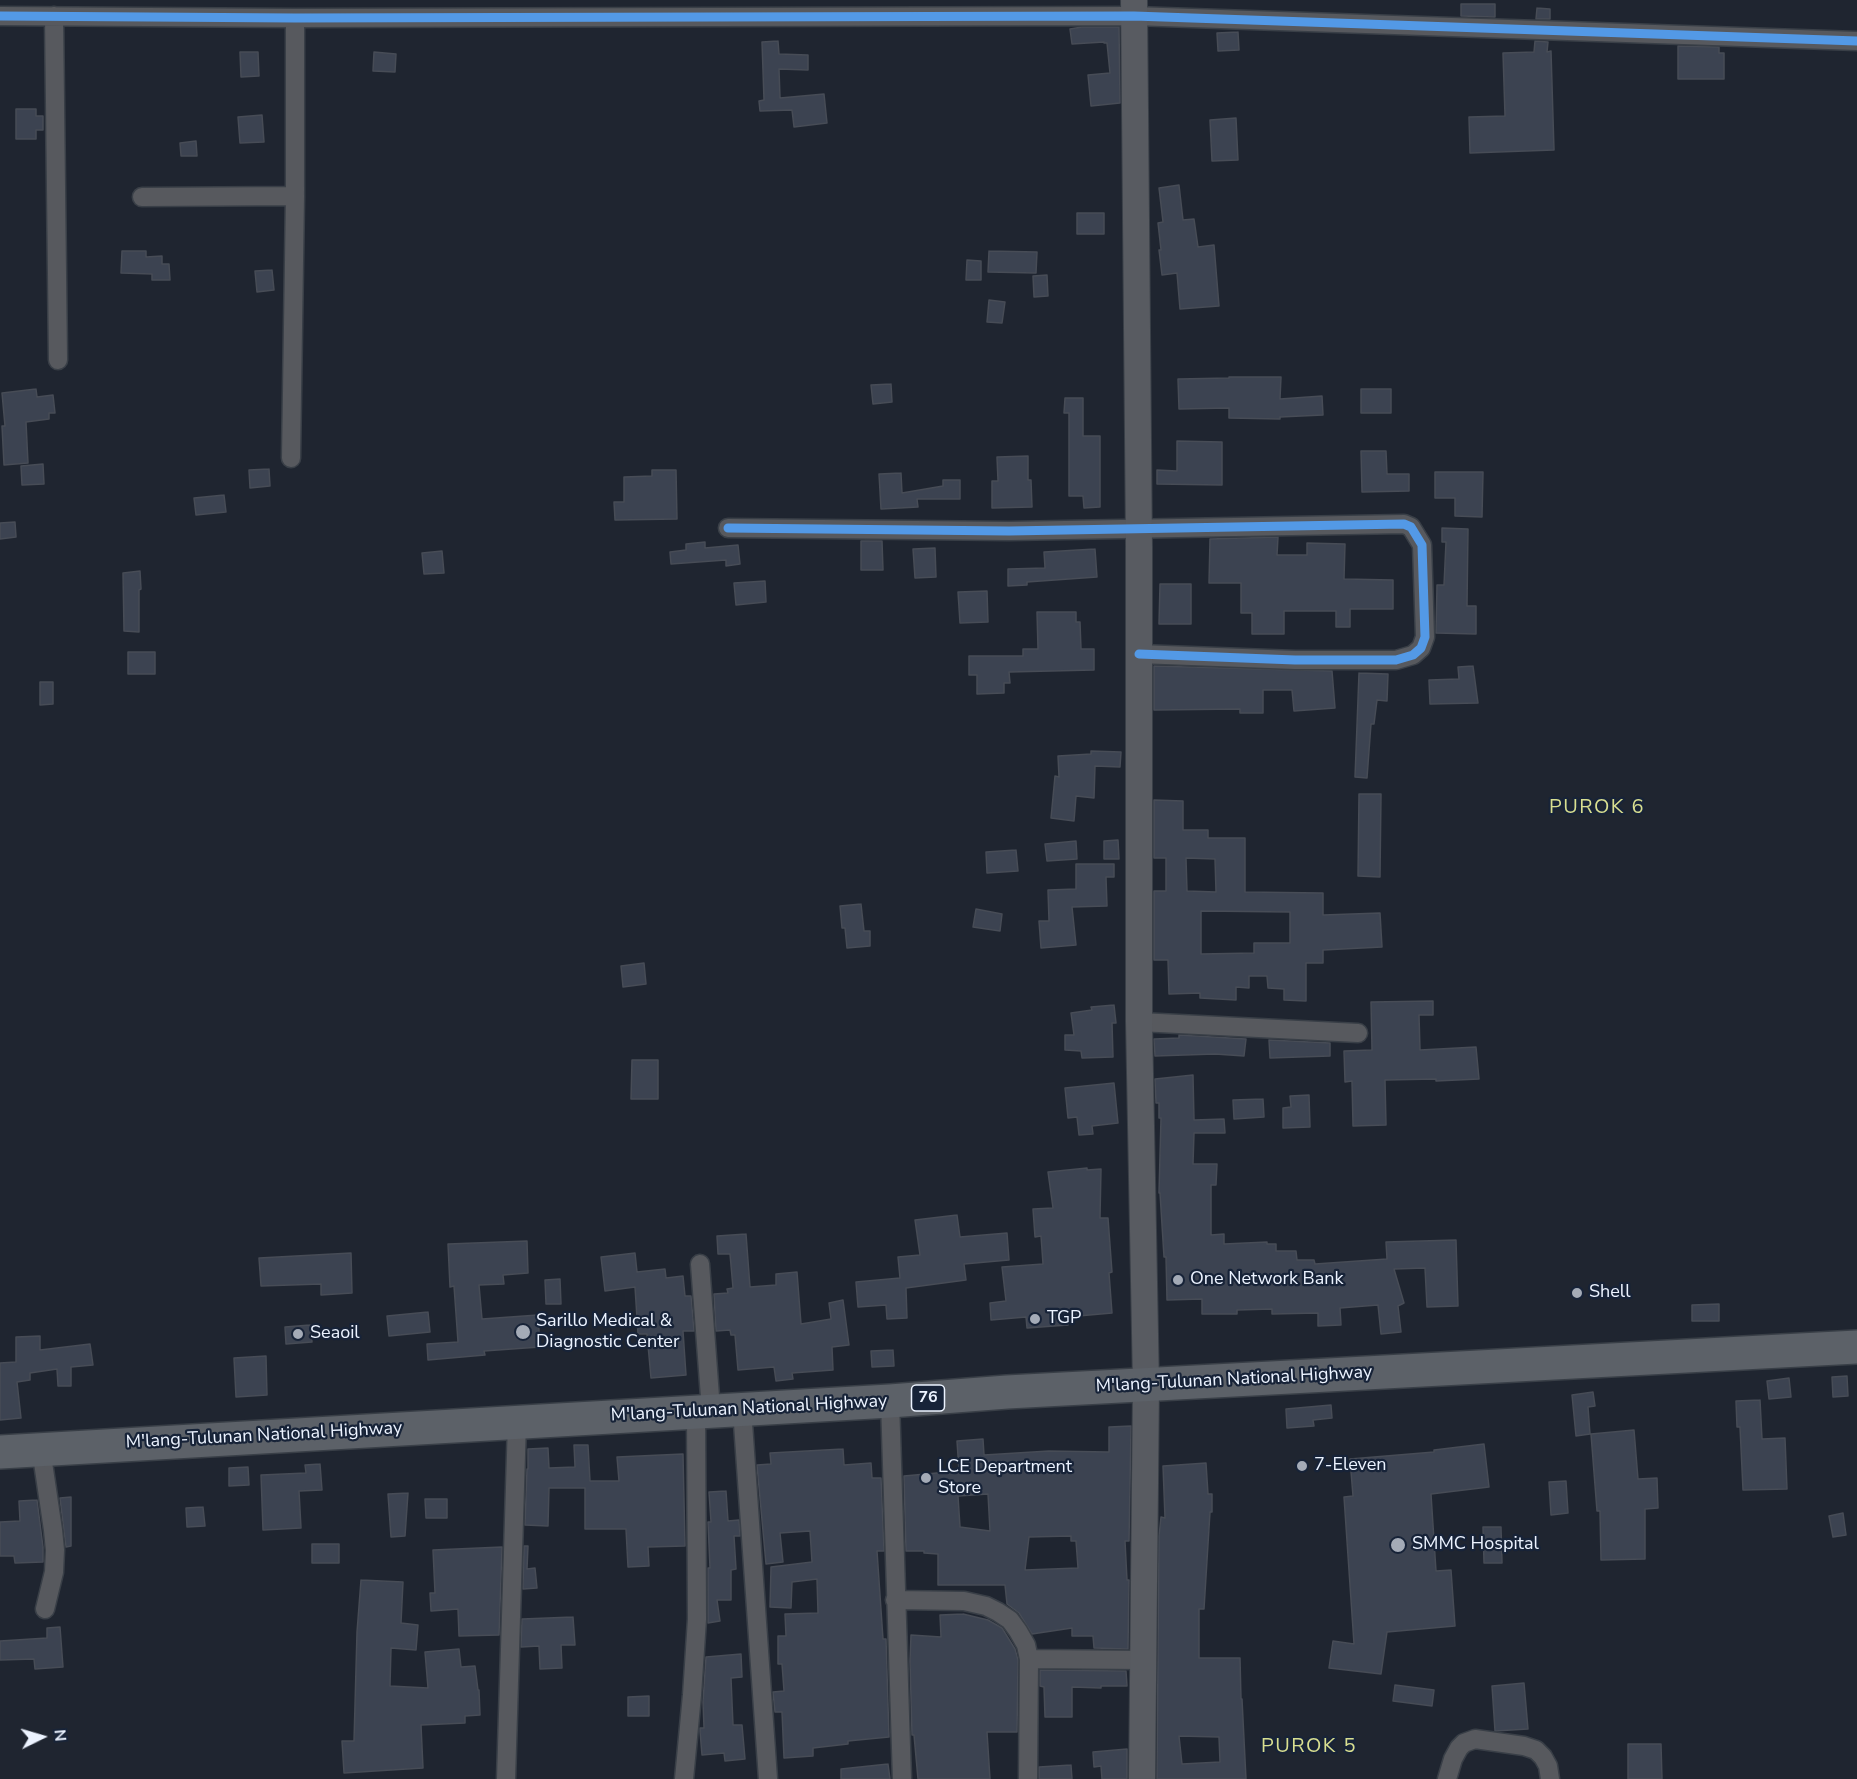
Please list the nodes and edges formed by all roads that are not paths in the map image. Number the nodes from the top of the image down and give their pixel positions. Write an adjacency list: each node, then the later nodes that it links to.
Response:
1 (1134, 8): 4 (street); 5 (street); 11 (main road)
2 (0, 16): 3 (street)
3 (54, 16): 4 (street); 8 (street)
4 (295, 18): 6 (street)
5 (1857, 41)
6 (295, 196): 7 (street); 9 (street)
7 (142, 197)
8 (58, 360)
9 (291, 458)
10 (728, 528): 11 (street)
11 (1139, 528): 12 (main road); 12 (street)
12 (1139, 654): 13 (main road)
13 (1139, 1022): 14 (street); 17 (main road)
14 (1358, 1033)
15 (700, 1264): 19 (street)
16 (1857, 1347): 17 (highway, M'lang-Tulunan National Highway / 76)
17 (1146, 1385): 18 (highway, M'lang-Tulunan National Highway / 76); 26 (main road)
18 (890, 1401): 19 (highway, M'lang-Tulunan National Highway / 76); 23 (street)
19 (717, 1410): 20 (highway, M'lang-Tulunan National Highway / 76); 28 (street); 29 (street)
20 (517, 1422): 21 (highway, M'lang-Tulunan National Highway / 76); 27 (street)
21 (41, 1449): 22 (highway, M'lang-Tulunan National Highway / 76); 24 (street)
22 (0, 1452)
23 (895, 1600): 25 (street); 30 (street)
24 (45, 1609)
25 (1029, 1659): 26 (street); 31 (street)
26 (1143, 1659): 32 (main road)
27 (506, 1779)
28 (684, 1779)
29 (768, 1779)
30 (902, 1779)
31 (1028, 1779)
32 (1142, 1779)
33 (1447, 1779): 34 (street)
34 (1550, 1779)

